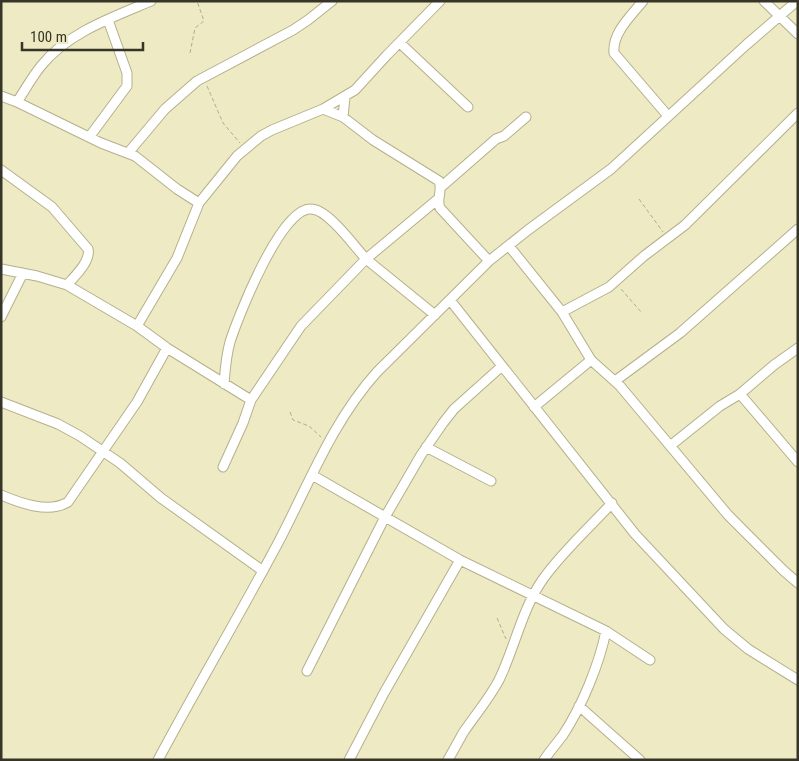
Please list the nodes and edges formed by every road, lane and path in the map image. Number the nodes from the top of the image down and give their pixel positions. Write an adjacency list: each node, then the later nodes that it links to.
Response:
1 (151, 1): 8 (street)
2 (197, 1): 13 (path)
3 (332, 1): 14 (street)
4 (440, 1): 12 (street)
5 (643, 1): 22 (street)
6 (764, 1): 9 (street)
7 (797, 1): 9 (street)
8 (134, 5): 10 (street)
9 (780, 16): 11 (street); 22 (street)
10 (108, 20): 17 (street); 24 (street)
11 (798, 34)
12 (400, 43): 16 (street); 18 (street)
13 (190, 53)
14 (204, 77): 25 (path); 26 (street)
15 (1, 96): 17 (street)
16 (344, 97): 19 (street); 21 (street)
17 (17, 102): 24 (street)
18 (468, 107)
19 (323, 110): 21 (street); 25 (street)
20 (798, 113): 33 (street)
21 (343, 116): 28 (street)
22 (668, 116): 34 (street)
23 (526, 117): 28 (street)
24 (90, 136): 26 (street)
25 (246, 149): 31 (street)
26 (128, 153): 31 (street)
27 (1, 170): 40 (street)
28 (441, 187): 29 (street)
29 (438, 198): 35 (street); 36 (street)
30 (639, 199): 33 (path)
31 (199, 203): 46 (street)
32 (798, 230): 51 (street)
33 (668, 238): 39 (street)
34 (509, 246): 36 (street); 42 (street)
35 (366, 260): 44 (street); 52 (street); 54 (street)
36 (489, 261): 41 (street)
37 (1, 268): 38 (street)
38 (23, 273): 40 (street); 45 (street)
39 (615, 283): 42 (street); 43 (path)
40 (68, 285): 46 (street)
41 (450, 300): 44 (street); 50 (street)
42 (562, 312): 49 (street)
43 (642, 313)
44 (435, 315): 58 (street)
45 (1, 317)
46 (136, 326): 47 (street)
47 (167, 348): 52 (street); 61 (street)
48 (798, 348): 53 (street)
49 (592, 360): 51 (street); 56 (street)
50 (502, 366): 56 (street); 60 (street)
51 (615, 381): 59 (street)
52 (224, 384): 54 (street)
53 (740, 394): 59 (street); 62 (street)
54 (251, 400): 63 (street)
55 (1, 402): 61 (street)
56 (534, 407): 67 (street)
57 (290, 412): 58 (path)
58 (327, 442): 64 (street)
59 (670, 446): 71 (street)
60 (426, 447): 65 (street); 68 (street)
61 (102, 451): 66 (street); 70 (street)
62 (798, 462)
63 (223, 467)
64 (312, 475): 68 (street); 70 (street)
65 (491, 481)
66 (1, 495)
67 (612, 503): 72 (street); 78 (street)
68 (385, 517): 69 (street); 77 (street)
69 (460, 560): 72 (street); 81 (street)
70 (263, 571): 80 (street)
71 (798, 583)
72 (532, 596): 74 (street); 75 (street)
73 (497, 618): 75 (path)
74 (606, 631): 76 (street); 79 (street)
75 (511, 652): 82 (street)
76 (650, 660)
77 (307, 671)
78 (798, 680)
79 (580, 706): 83 (street); 84 (street)
80 (158, 760)
81 (350, 760)
82 (448, 760)
83 (544, 760)
84 (640, 760)

